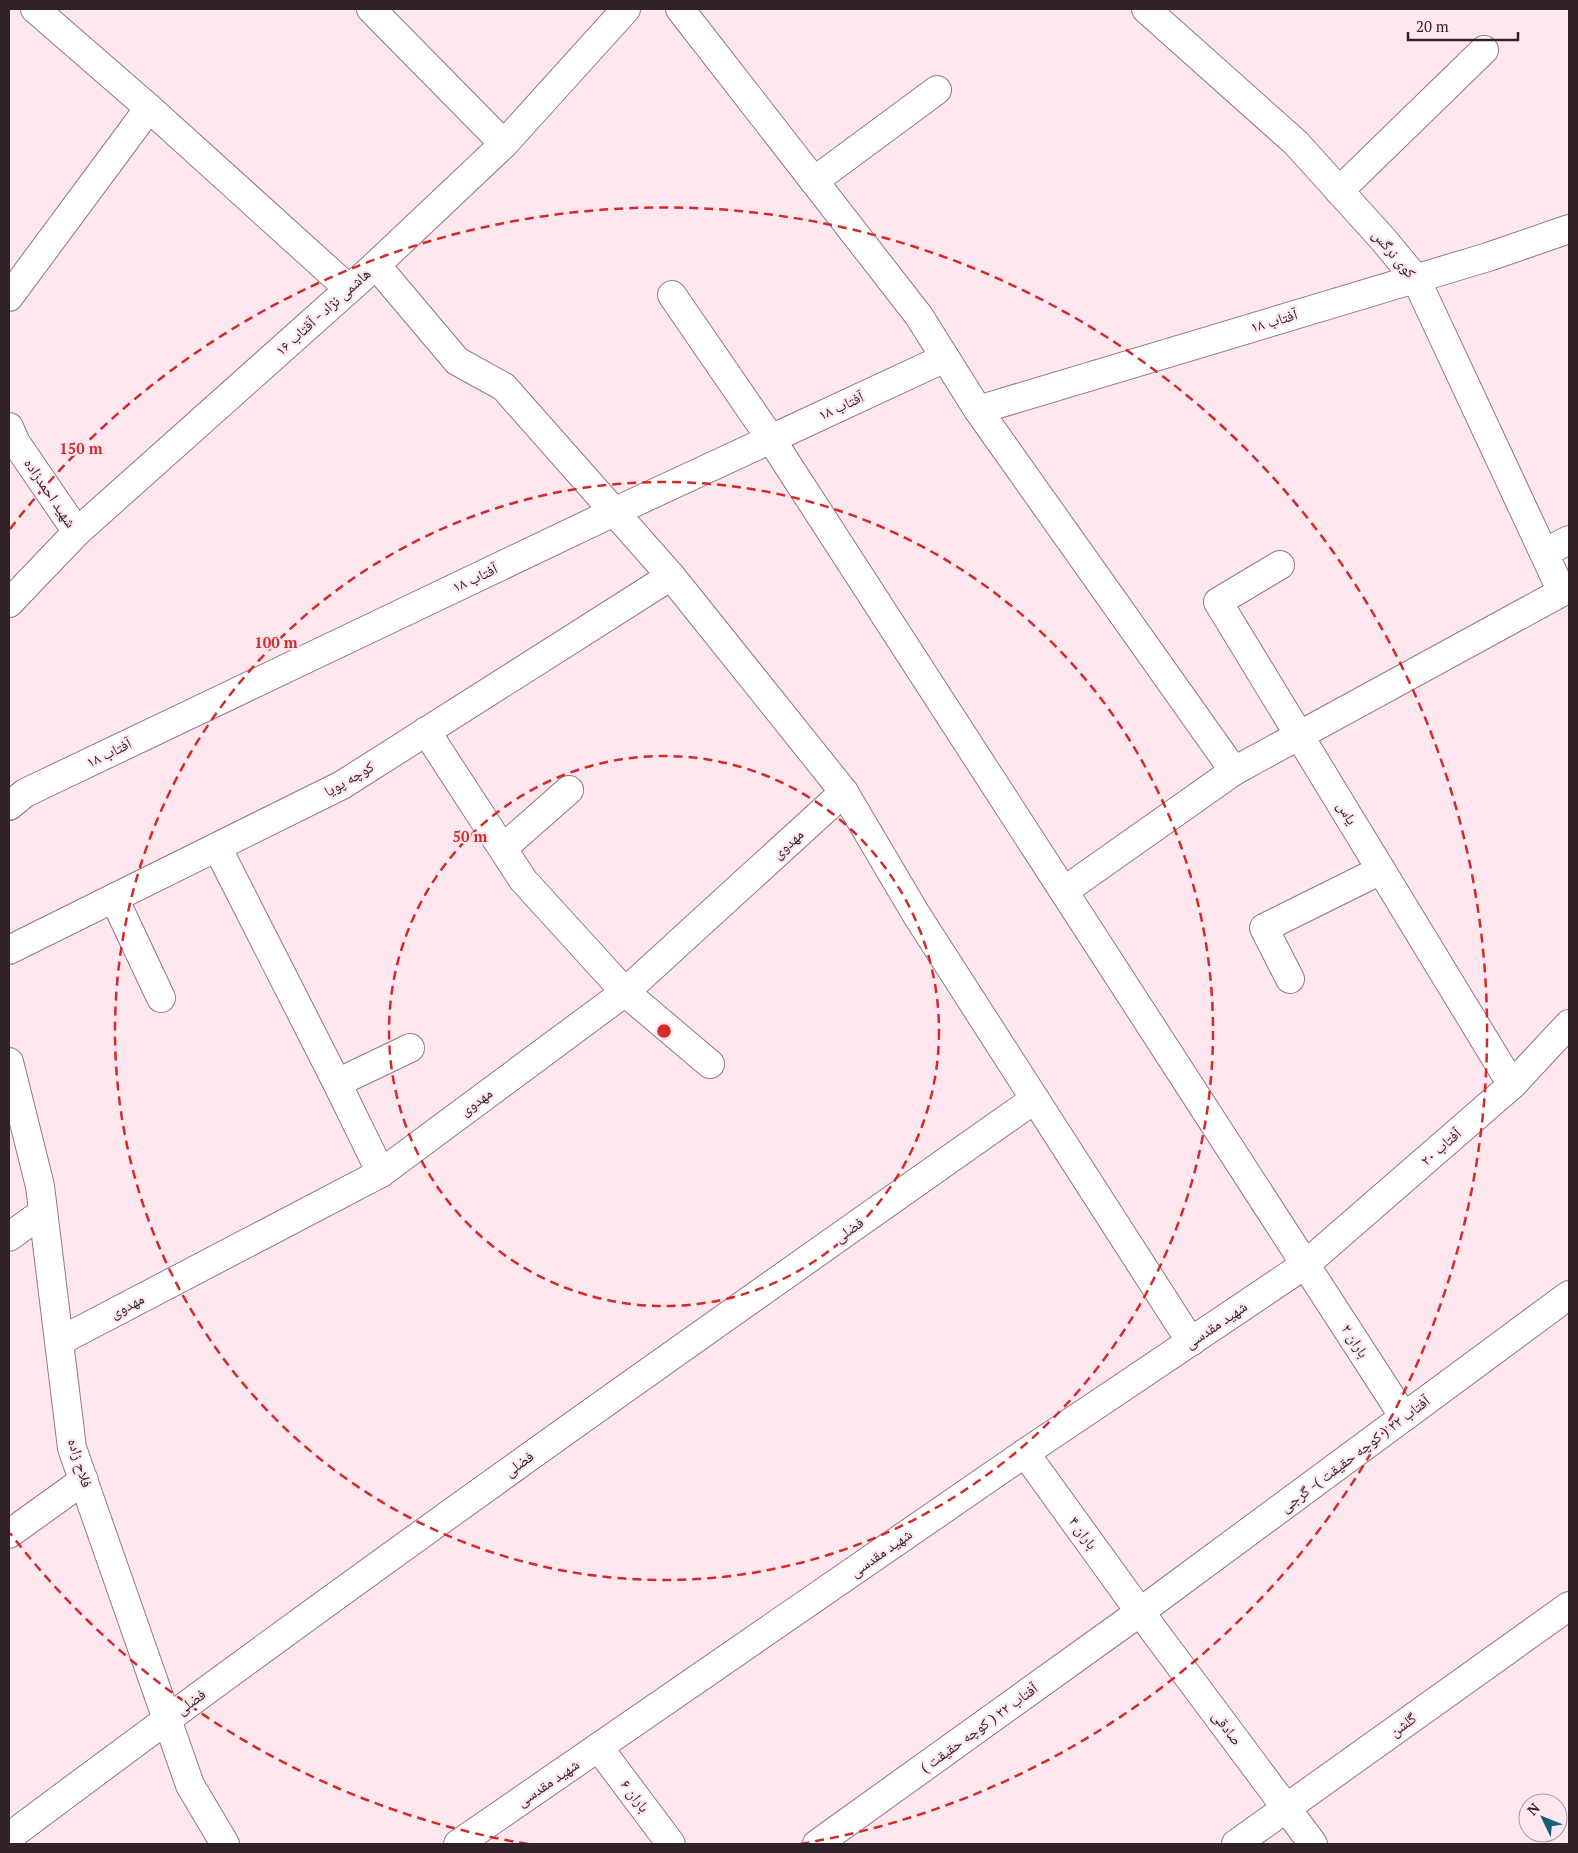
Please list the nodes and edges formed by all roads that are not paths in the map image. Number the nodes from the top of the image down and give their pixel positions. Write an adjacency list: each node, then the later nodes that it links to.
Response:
1 (35, 9): 8 (street)
2 (626, 9): 9 (street, هاشمی نژاد - آقتاب ۱۶)
3 (680, 9): 10 (street)
4 (1146, 9): 11 (street, کوی نرگس)
5 (380, 12): 9 (street)
6 (1484, 50): 11 (street)
7 (937, 90): 10 (street)
8 (149, 108): 15 (street); 17 (street)
9 (504, 144): 13 (street, هاشمی نژاد - آقتاب ۱۶)
10 (814, 181): 18 (street)
11 (1339, 191): 14 (street, کوی نرگس)
12 (1569, 229): 14 (street, آفتاب ۱۸)
13 (376, 265): 15 (street, هاشمی نژاد - آقتاب ۱۶); 22 (street)
14 (1416, 279): 19 (street, آفتاب ۱۸); 25 (street, کوی نرگس)
15 (348, 289): 23 (street, هاشمی نژاد - آقتاب ۱۶)
16 (672, 295): 21 (street, باران ۲)
17 (9, 298)
18 (945, 358): 19 (street); 21 (street, آفتاب ۱۸)
19 (978, 410): 31 (street)
20 (9, 427): 23 (street, شهید احمدزاده)
21 (771, 439): 22 (street, آفتاب ۱۸); 38 (street, باران ۲)
22 (614, 512): 27 (street); 34 (street, آفتاب ۱۸)
23 (77, 532): 28 (street, هاشمی نژاد - آقتاب ۱۶)
24 (1569, 540): 25 (street)
25 (1544, 553): 30 (street, کوی نرگس)
26 (1280, 565): 30 (street, یاس)
27 (670, 576): 29 (street, کوچه پویا); 33 (street)
28 (9, 603)
29 (426, 731): 35 (street, کوچه پویا); 36 (street)
30 (1300, 736): 31 (street); 37 (street, یاس)
31 (1234, 772): 38 (street)
32 (569, 790): 36 (street)
33 (844, 792): 42 (street, مهدوی); 50 (street)
34 (9, 806)
35 (217, 847): 39 (street, کوچه پویا); 48 (street)
36 (502, 848): 42 (street)
37 (1381, 870): 41 (street); 49 (street, یاس)
38 (1064, 892): 54 (street, باران ۲)
39 (114, 898): 40 (street, کوچه پویا); 43 (street)
40 (9, 950)
41 (1290, 979)
42 (625, 992): 47 (street); 51 (street, مهدوی)
43 (161, 998)
44 (1569, 1024): 49 (street, آفتاب ۲۰)
45 (410, 1048): 48 (street)
46 (9, 1062): 52 (street, فلاح زاده)
47 (710, 1064)
48 (337, 1083): 51 (street)
49 (1512, 1085): 54 (street, آفتاب ۲۰)
50 (1035, 1099): 57 (street); 64 (street, فضلی)
51 (381, 1173): 56 (street, مهدوی)
52 (43, 1212): 53 (street); 56 (street, فلاح زاده)
53 (9, 1237)
54 (1306, 1264): 57 (street, شهید مقدسی); 58 (street, باران ۲)
55 (1569, 1295): 58 (street, آفتاب ۲۲ ( کوچه حقیقت )- گرجی)
56 (60, 1341): 60 (street, فلاح زاده)
57 (1191, 1342): 59 (street, شهید مقدسی)
58 (1404, 1417): 63 (street, آفتاب ۲۲ ( کوچه حقیقت )- گرجی)
59 (1025, 1453): 63 (street, باران ۴); 65 (street, شهید مقدسی)
60 (84, 1480): 61 (street); 64 (street, فلاح زاده)
61 (9, 1534)
62 (1569, 1606): 66 (street, گلشن)
63 (1140, 1612): 66 (street, صادقی); 71 (street, آفتاب ۲۲ ( کوچه حقیقت ))
64 (167, 1719): 67 (street, فضلی); 68 (street, فلاح زاده)
65 (599, 1748): 69 (street, شهید مقدسی); 70 (street, باران ۶)
66 (1286, 1808): 72 (street, گلشن); 73 (street, صادقی)
67 (9, 1837)
68 (224, 1844)
69 (458, 1844)
70 (671, 1844)
71 (817, 1844)
72 (1236, 1844)
73 (1313, 1844)

